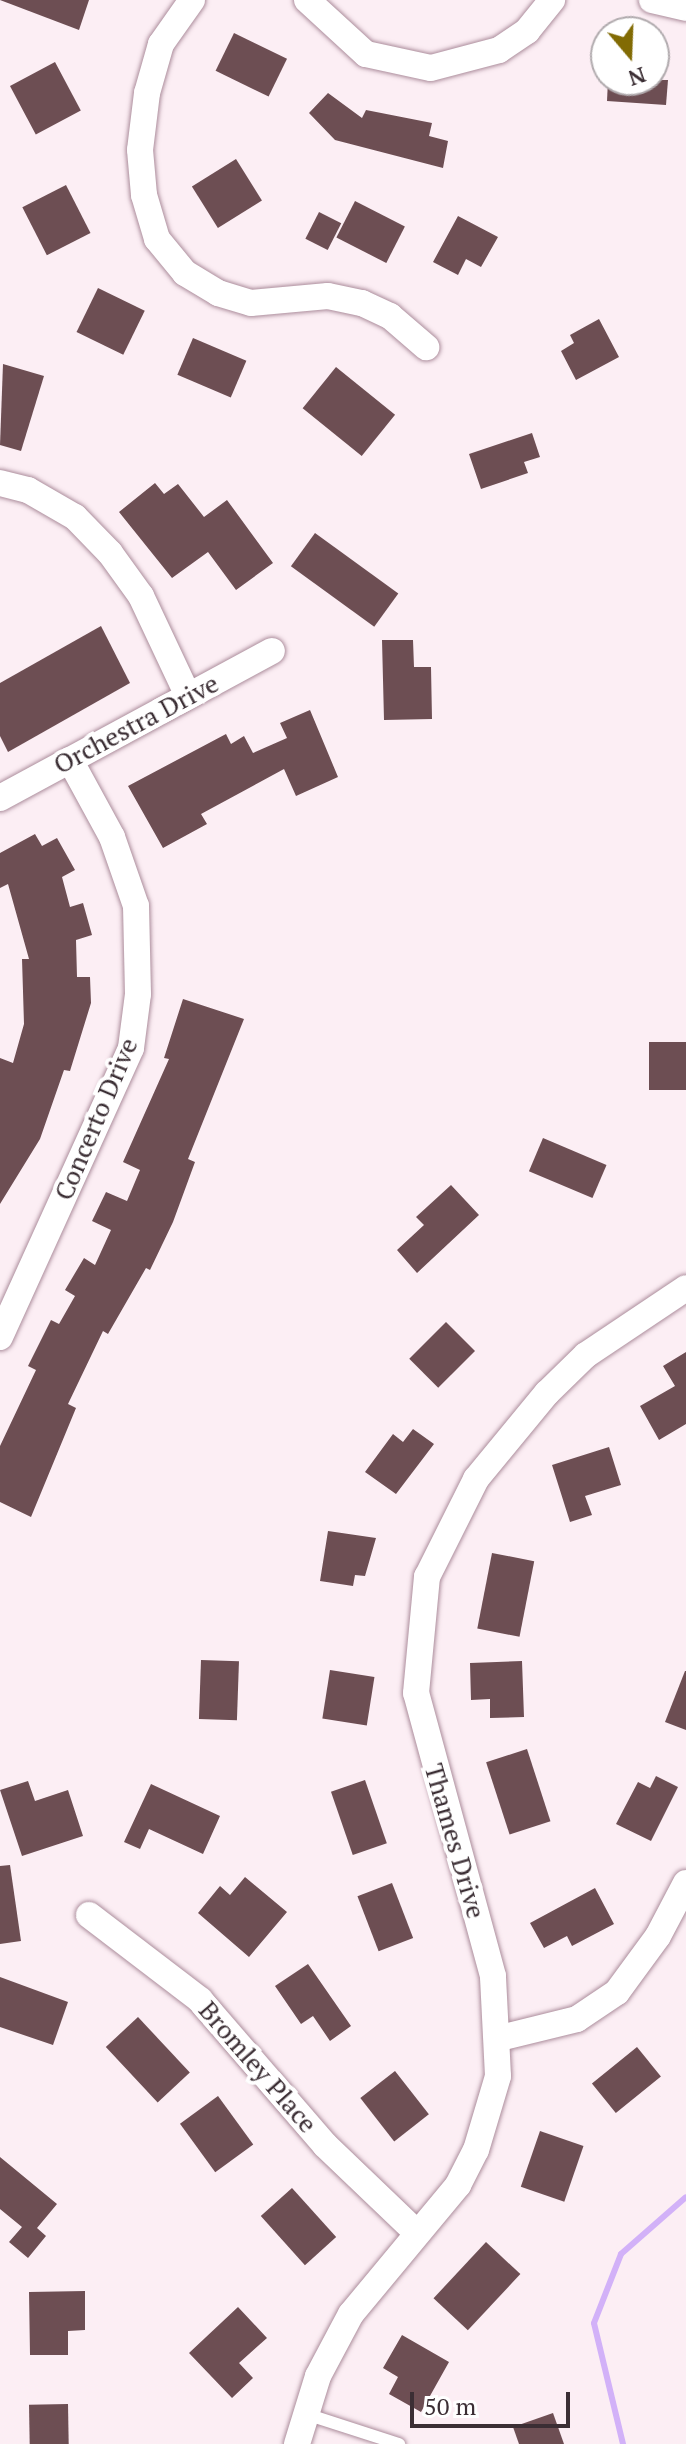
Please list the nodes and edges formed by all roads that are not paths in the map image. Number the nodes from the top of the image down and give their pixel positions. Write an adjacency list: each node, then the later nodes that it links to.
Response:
1 (192, 0): 6 (street)
2 (307, 0): 3 (street)
3 (552, 0)
4 (652, 0): 5 (street)
5 (686, 8)
6 (426, 347)
7 (0, 483): 9 (street)
8 (272, 651): 9 (street, Orchestra Drive)
9 (188, 696): 10 (street, Orchestra Drive)
10 (70, 760): 11 (street, Orchestra Drive); 13 (street, Concerto Drive)
11 (0, 798)
12 (686, 1288): 16 (street, Thames Drive)
13 (0, 1337)
14 (686, 1883): 16 (street)
15 (89, 1915): 17 (street, Bromley Place)
16 (500, 2038): 17 (street, Thames Drive)
17 (416, 2232): 18 (street, Thames Drive)
18 (306, 2414): 19 (street, Thames Drive); 20 (lane)
19 (297, 2444)
20 (399, 2444)

